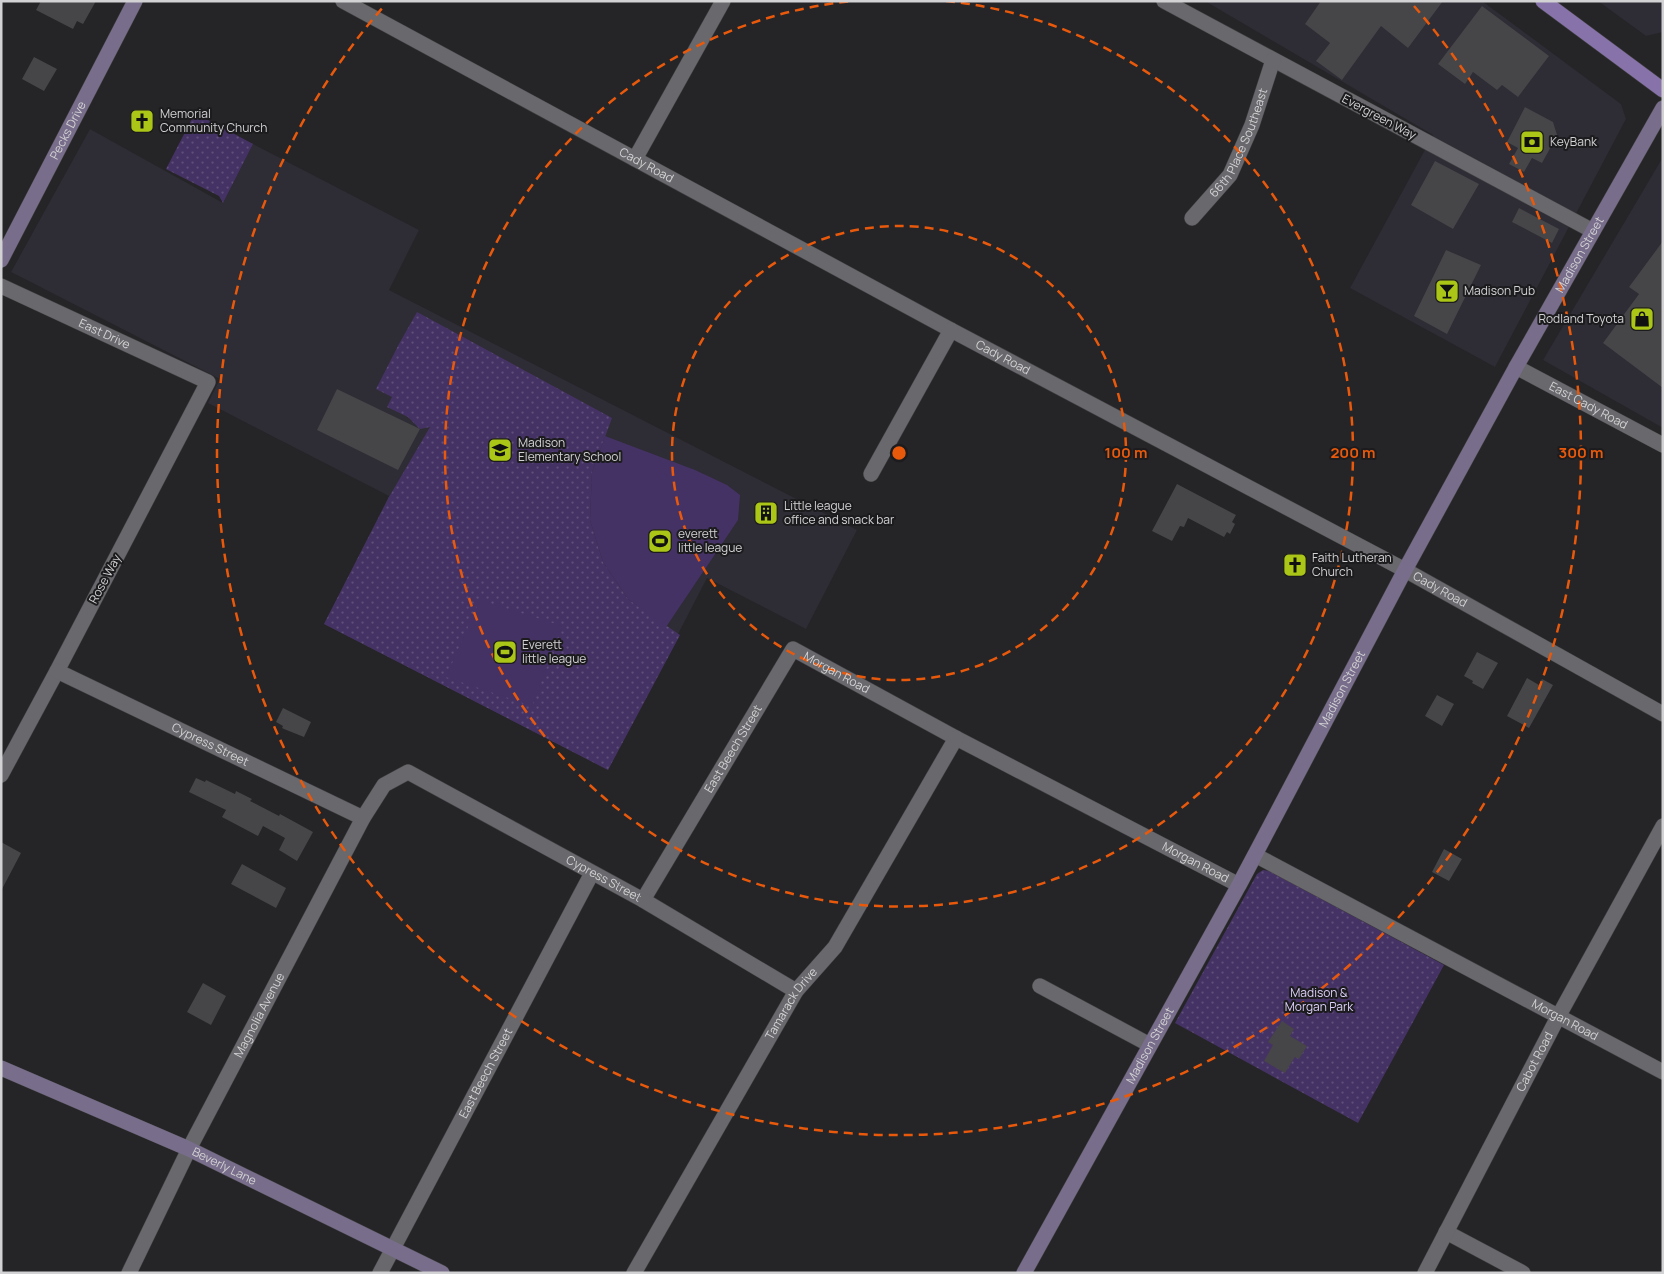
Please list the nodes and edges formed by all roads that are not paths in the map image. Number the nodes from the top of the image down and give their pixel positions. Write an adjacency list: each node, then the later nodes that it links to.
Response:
1 (135, 1): 12 (street, Pecks Drive)
2 (343, 1): 9 (street, Cady Road)
3 (722, 1): 9 (street)
4 (1164, 1): 6 (street, Evergreen Way)
5 (1543, 1): 7 (main road)
6 (1273, 60): 10 (street, 66th Place Southeast); 11 (street, Evergreen Way)
7 (1663, 90)
8 (1663, 108): 11 (street, Madison Street)
9 (635, 159): 14 (street, Cady Road)
10 (1192, 218)
11 (1593, 231): 15 (street, Madison Street)
12 (1, 260)
13 (1, 286): 16 (street, East Drive)
14 (951, 330): 18 (street); 19 (street, Cady Road)
15 (1516, 367): 17 (street, East Cady Road); 19 (street, Madison Street)
16 (208, 382): 21 (street, Rose Way)
17 (1663, 445)
18 (870, 474)
19 (1406, 570): 22 (street, Cady Road); 29 (street, Madison Street)
20 (793, 649): 23 (street, Morgan Road); 30 (street, East Beech Street)
21 (57, 672): 25 (street, Rose Way); 26 (street, Cypress Street)
22 (1663, 714)
23 (956, 738): 29 (street, Morgan Road); 32 (street, Tamarack Drive)
24 (408, 772): 26 (street, Magnolia Avenue); 28 (street, Cypress Street)
25 (1, 775)
26 (363, 818): 37 (street, Magnolia Avenue)
27 (1663, 826): 33 (street, Cabot Road)
28 (592, 873): 30 (street, Cypress Street); 39 (street, East Beech Street)
29 (1238, 885): 33 (street, Morgan Road); 34 (street, Madison Street)
30 (643, 900): 32 (street, Cypress Street)
31 (1040, 986): 34 (street)
32 (796, 991): 43 (street, Tamarack Drive)
33 (1558, 1017): 36 (street, Morgan Road); 38 (street, Cabot Road)
34 (1150, 1045): 44 (street, Madison Street)
35 (1, 1068): 37 (street, Beverly Lane)
36 (1663, 1072)
37 (189, 1149): 39 (street, Beverly Lane); 40 (street, Magnolia Avenue)
38 (1446, 1232): 45 (street, Cabot Road); 46 (street)
39 (392, 1248): 41 (street, East Beech Street); 42 (street, Beverly Lane)
40 (128, 1273)
41 (380, 1273)
42 (442, 1273)
43 (634, 1273)
44 (1024, 1273)
45 (1424, 1273)
46 (1523, 1273)

